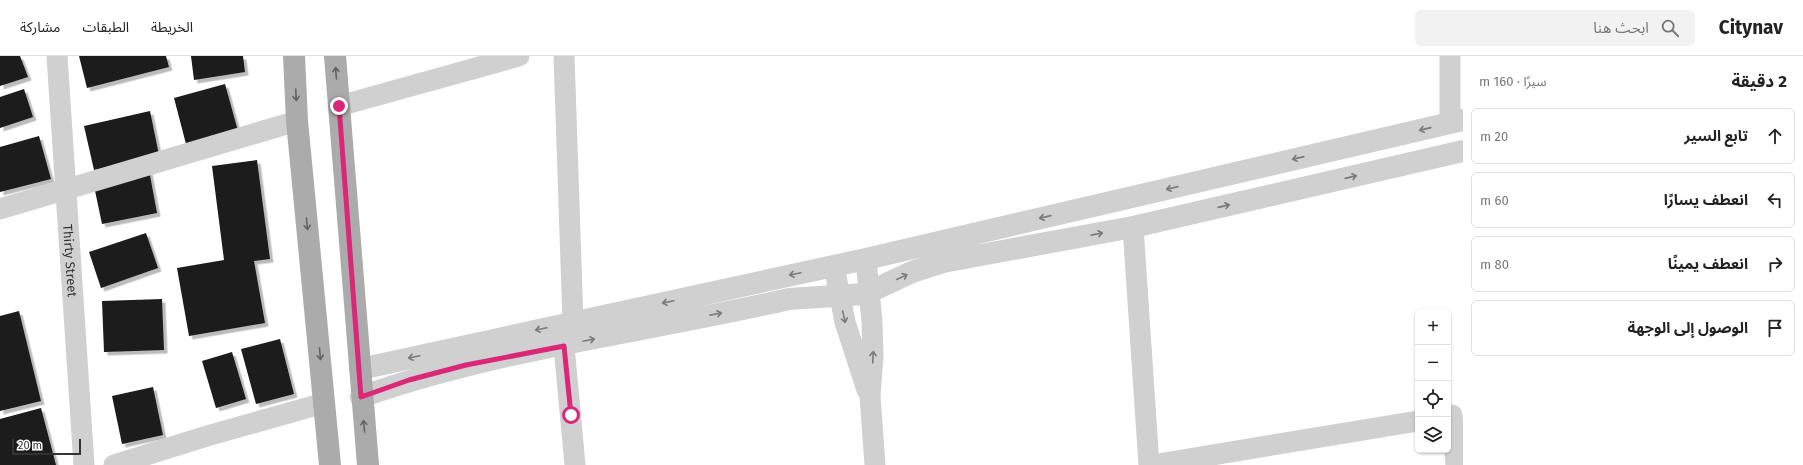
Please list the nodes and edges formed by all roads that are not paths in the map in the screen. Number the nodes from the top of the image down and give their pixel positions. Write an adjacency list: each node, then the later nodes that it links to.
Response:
1 (56, 56): 11 (street, Thirty Street)
2 (294, 56): 8 (main road, one-way to 8)
3 (335, 56): 7 (main road, one-way to 3)
4 (519, 56): 7 (street)
5 (564, 56): 18 (street)
6 (1450, 56): 9 (street)
7 (339, 106): 20 (main road)
8 (297, 121): 11 (street); 23 (main road, one-way to 23)
9 (1457, 121): 14 (street, one-way to 14)
10 (1463, 151): 13 (street, one-way to 10)
11 (65, 190): 12 (street); 26 (street, Thirty Street)
12 (0, 209)
13 (1133, 227): 16 (street, one-way to 13); 32 (street)
14 (866, 259): 15 (street); 16 (street)
15 (834, 266): 17 (street); 18 (street, one-way to 18)
16 (870, 291): 17 (street); 21 (street, one-way to 16)
17 (839, 296): 19 (street, one-way to 17); 21 (street, one-way to 21)
18 (573, 322): 20 (street, one-way to 20)
19 (564, 346): 22 (street); 30 (street)
20 (360, 369): 22 (main road)
21 (870, 396): 31 (street)
22 (361, 397): 29 (main road, one-way to 22)
23 (324, 403): 27 (street); 28 (main road)
24 (1454, 414): 34 (street)
25 (1415, 421): 33 (street)
26 (84, 465)
27 (114, 465)
28 (330, 465)
29 (368, 465)
30 (575, 465)
31 (875, 465)
32 (1149, 465)
33 (1152, 465)
34 (1456, 465)

